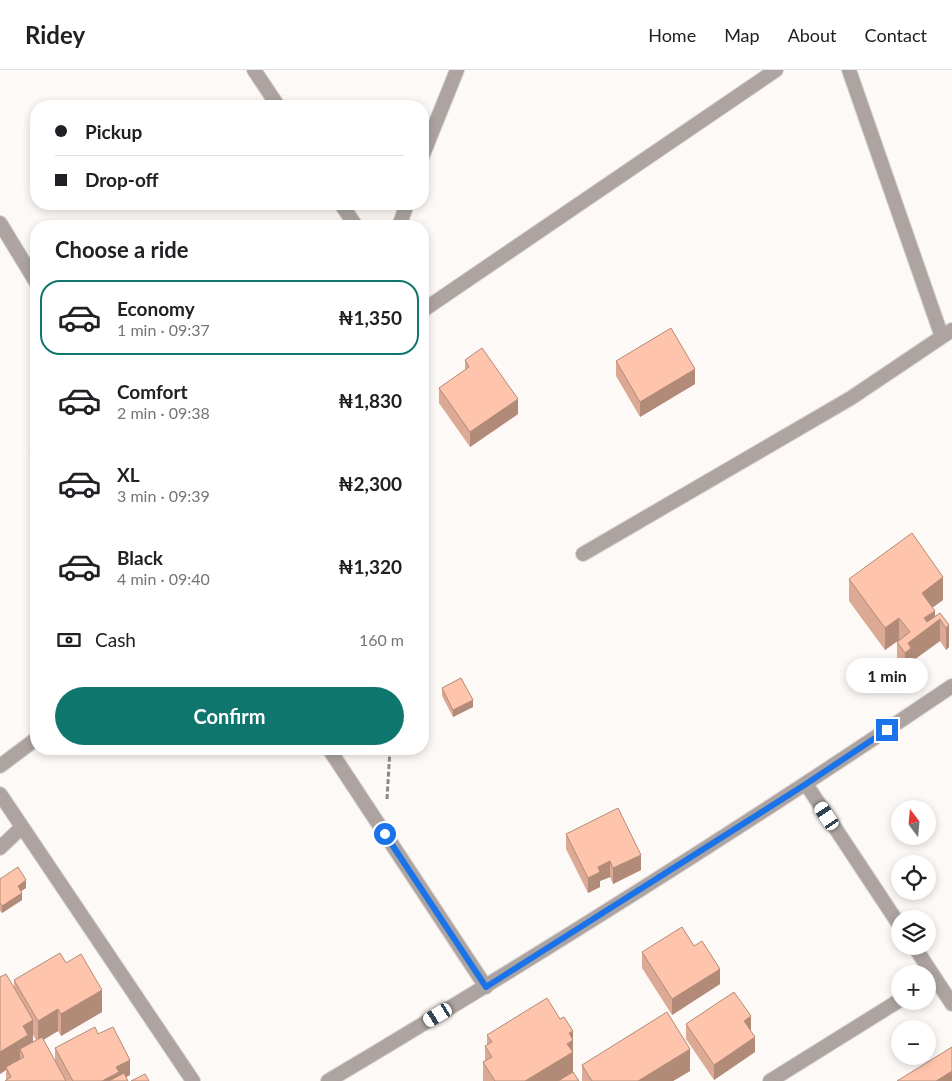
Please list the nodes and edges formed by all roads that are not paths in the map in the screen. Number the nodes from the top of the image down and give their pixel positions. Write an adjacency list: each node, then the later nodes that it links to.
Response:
1 (254, 70): 5 (street)
2 (457, 70): 6 (street)
3 (776, 70): 9 (street)
4 (849, 70): 10 (street)
5 (274, 100)
6 (429, 140)
7 (0, 223): 8 (street)
8 (30, 272)
9 (429, 306)
10 (947, 334): 11 (street)
11 (583, 554)
12 (952, 686): 16 (street)
13 (30, 744): 15 (street)
14 (333, 755): 22 (street)
15 (0, 766)
16 (806, 784): 20 (street); 22 (street)
17 (0, 794): 18 (street)
18 (22, 827): 19 (street); 25 (street)
19 (0, 848)
20 (891, 912)
21 (936, 986): 23 (street)
22 (486, 987): 26 (street)
23 (952, 1004)
24 (891, 1006): 27 (street)
25 (193, 1081)
26 (328, 1081)
27 (770, 1081)

